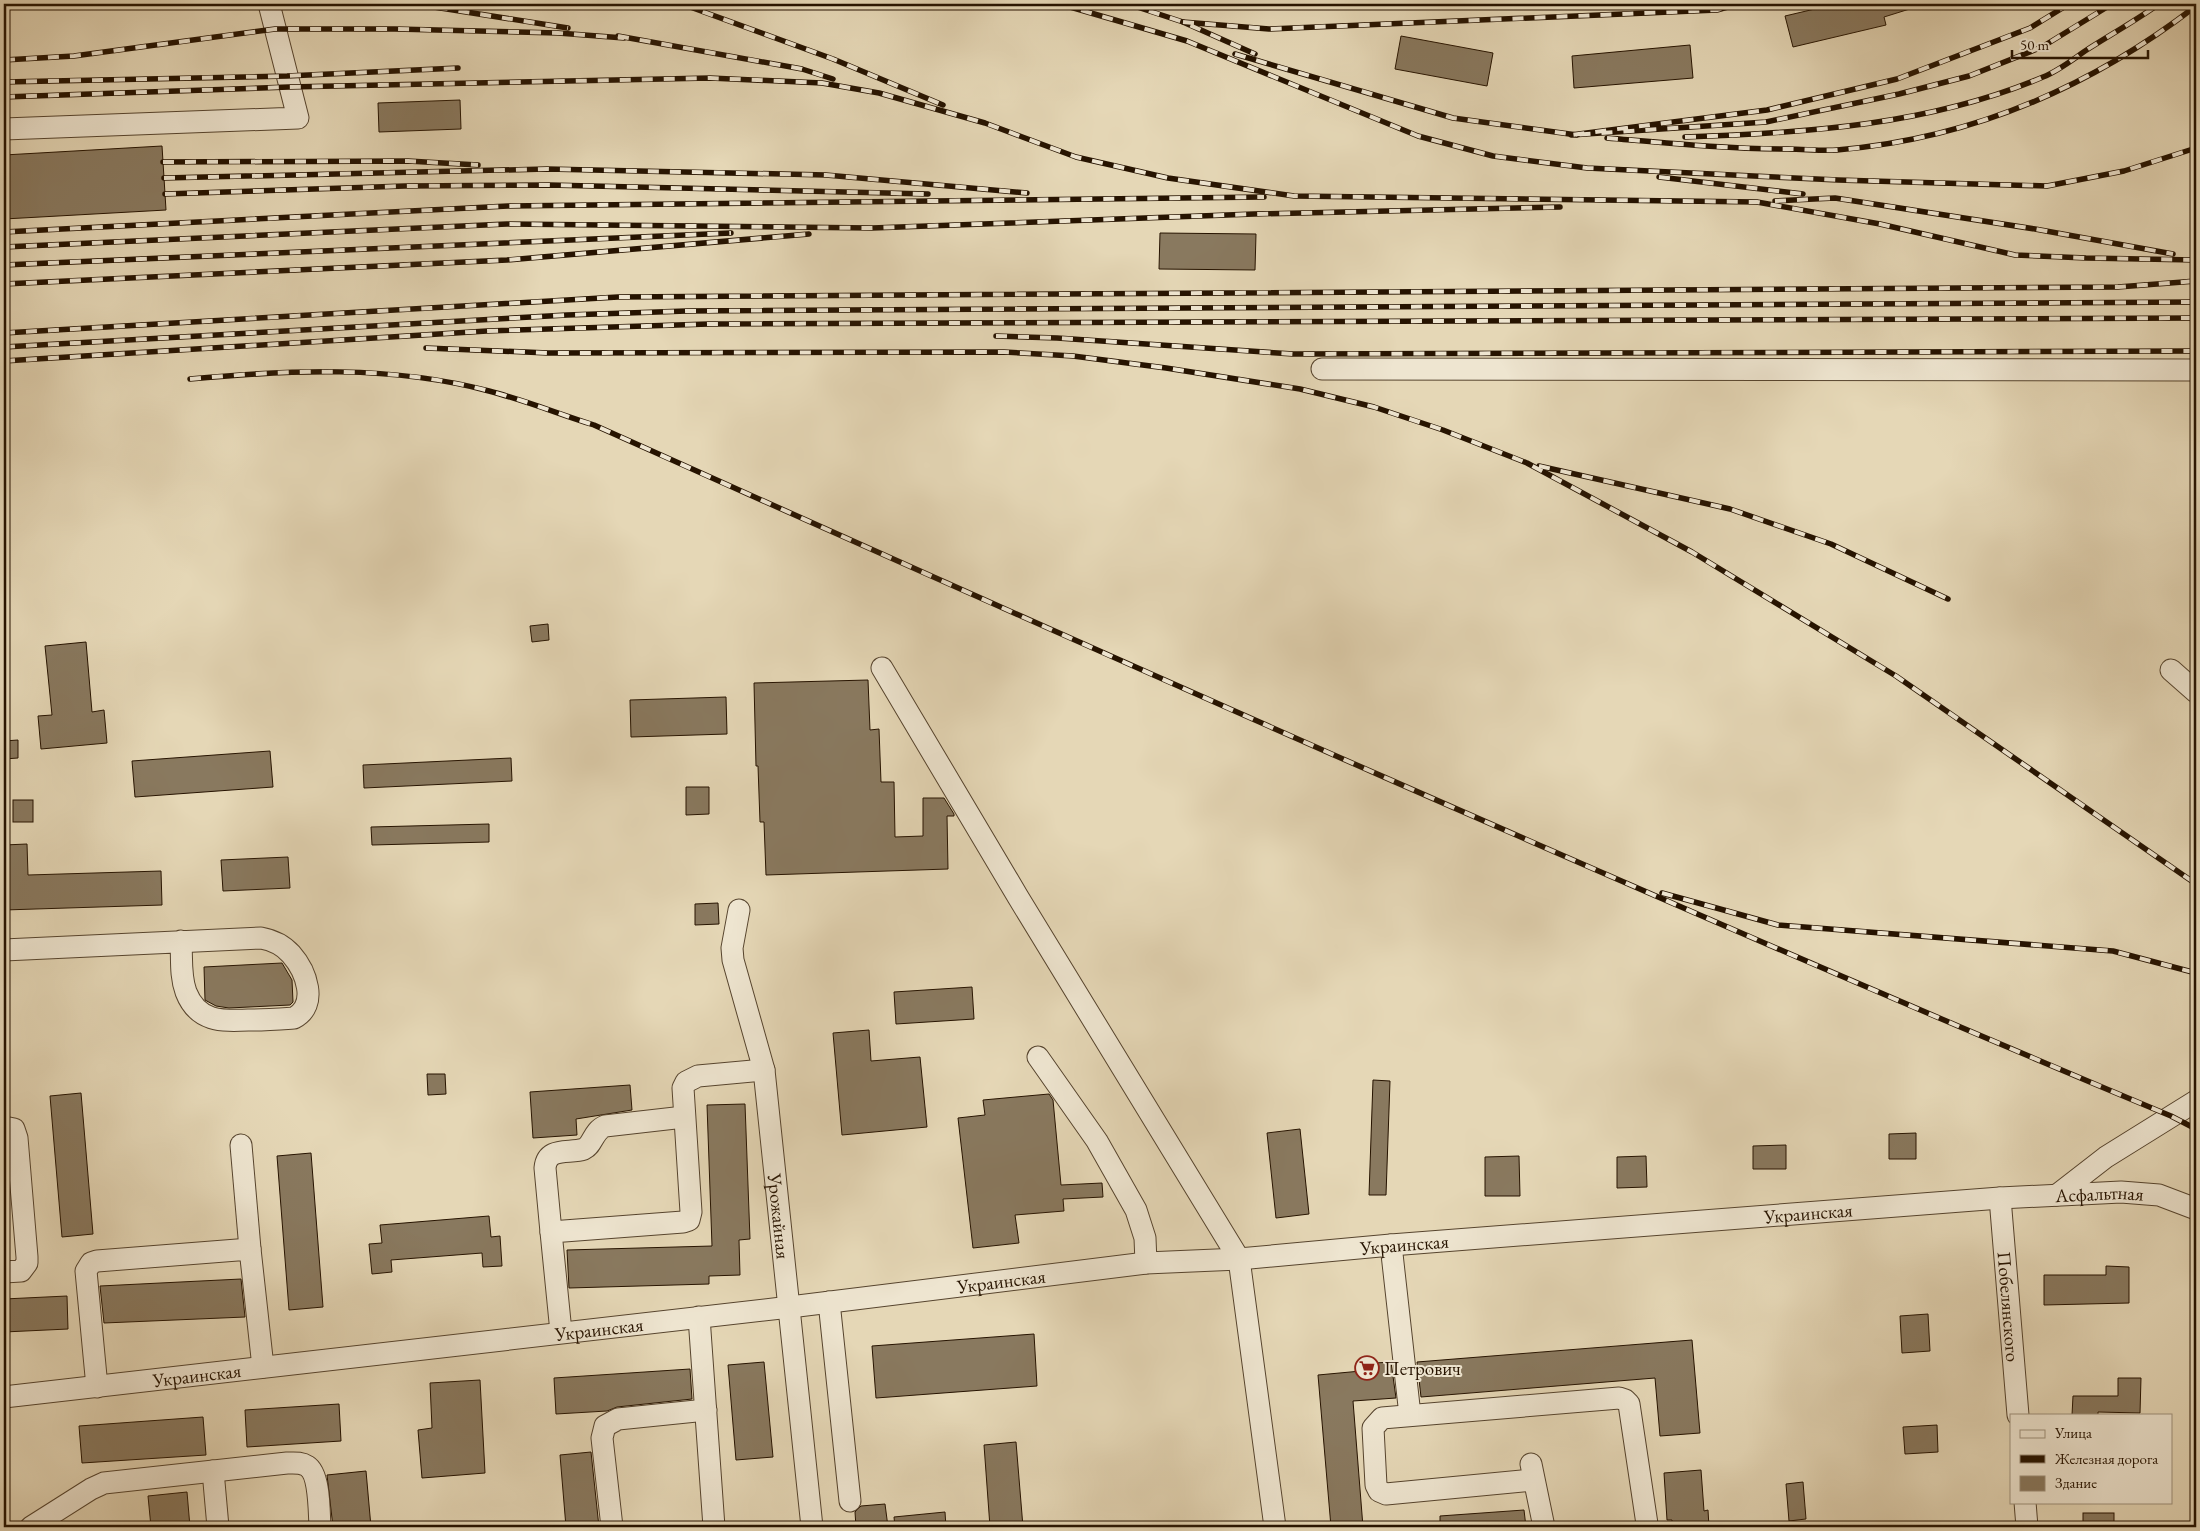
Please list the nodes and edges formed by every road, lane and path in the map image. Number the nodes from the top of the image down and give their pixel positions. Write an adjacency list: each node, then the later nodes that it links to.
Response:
1 (269, 4): 2 (street)
2 (4, 129)
3 (1322, 369): 4 (street)
4 (2196, 370)
5 (882, 668): 23 (street)
6 (2171, 670): 7 (street)
7 (2196, 692)
8 (739, 910): 12 (street, Урожайная)
9 (181, 942): 9 (street); 10 (street)
10 (4, 950)
11 (1038, 1056): 24 (street)
12 (764, 1070): 14 (street); 27 (street, Урожайная)
13 (2196, 1101): 17 (street)
14 (684, 1117): 20 (street); 20 (street)
15 (4, 1127): 25 (street)
16 (241, 1144): 22 (street)
17 (2057, 1195): 18 (street, Асфальтная); 19 (street, Асфальтная)
18 (2000, 1198): 21 (street, Украинская); 34 (street, Побелянского)
19 (2196, 1209)
20 (551, 1232): 29 (street)
21 (1391, 1245): 23 (street, Украинская); 35 (street)
22 (250, 1249): 30 (street); 31 (street)
23 (1239, 1259): 24 (street, Украинская); 45 (street)
24 (1146, 1263): 26 (street, Украинская)
25 (4, 1272)
26 (829, 1302): 27 (street, Украинская); 37 (street)
27 (790, 1307): 28 (street, Украинская); 44 (street, Урожайная)
28 (699, 1317): 29 (street, Украинская); 33 (street)
29 (561, 1332): 30 (street, Украинская)
30 (263, 1367): 31 (street, Украинская)
31 (97, 1388): 32 (street, Украинская)
32 (4, 1397)
33 (706, 1410): 42 (street); 43 (street)
34 (2018, 1414)
35 (1410, 1415): 46 (street); 47 (street)
36 (212, 1471): 39 (street); 40 (street); 41 (street)
37 (850, 1501)
38 (2025, 1504): 48 (street)
39 (30, 1527)
40 (218, 1527)
41 (320, 1527)
42 (612, 1527)
43 (714, 1527)
44 (812, 1527)
45 (1275, 1527)
46 (1544, 1527)
47 (1646, 1527)
48 (2027, 1527)

